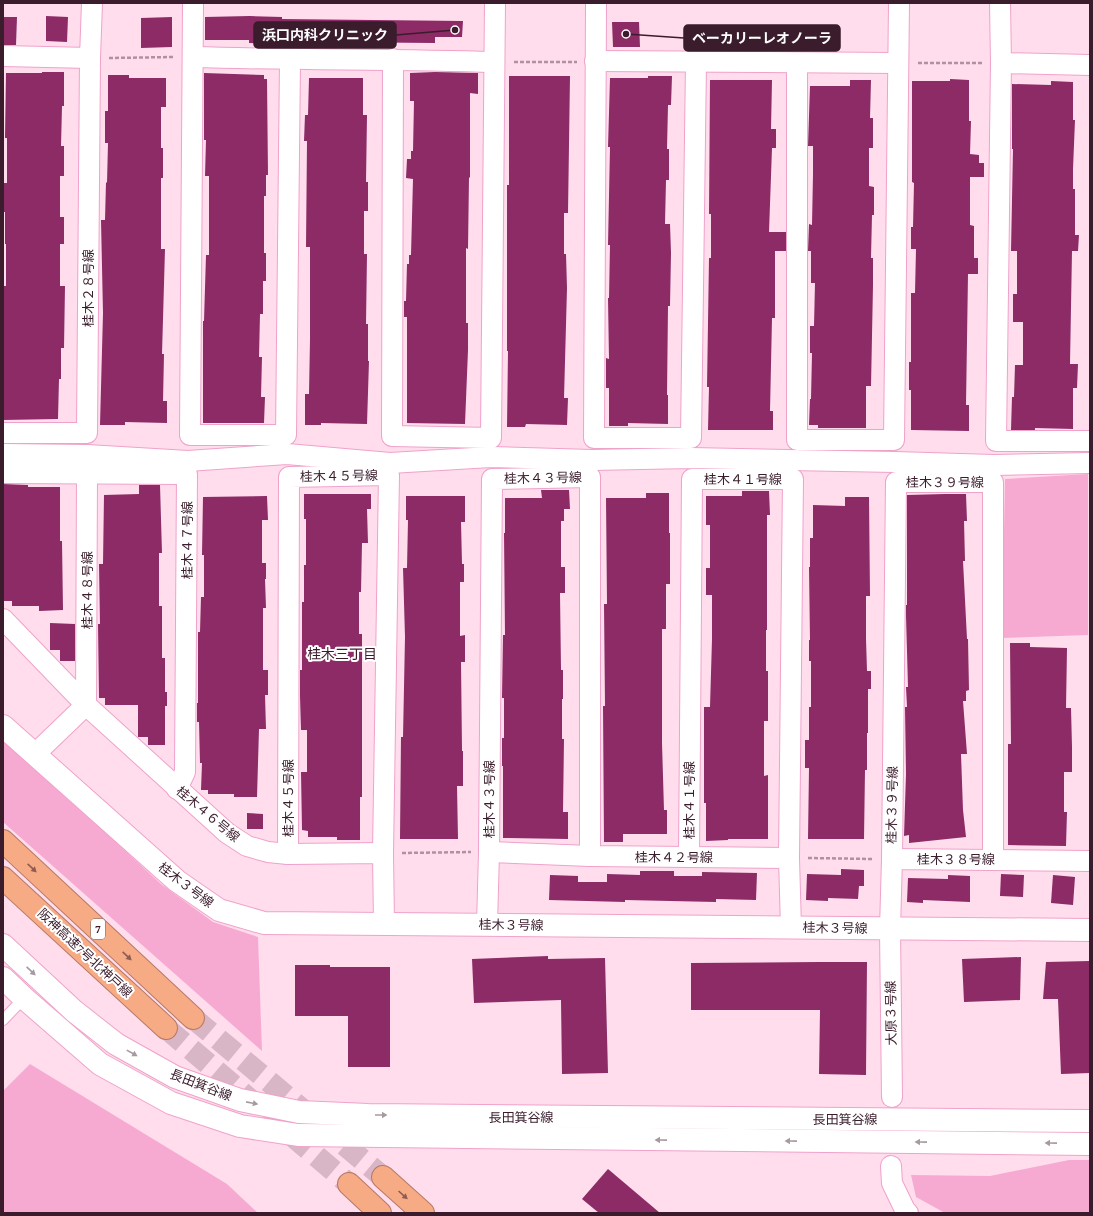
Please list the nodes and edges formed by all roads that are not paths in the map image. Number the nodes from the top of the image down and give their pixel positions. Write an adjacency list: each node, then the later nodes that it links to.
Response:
1 (92, 3): 9 (street)
2 (193, 3): 8 (street)
3 (495, 3): 13 (street)
4 (596, 3): 12 (street)
5 (899, 3): 16 (street)
6 (1000, 3): 17 (street)
7 (3, 56): 9 (street)
8 (193, 57): 11 (street); 11 (street)
9 (90, 58): 19 (street, 桂木２８号線)
10 (393, 59): 11 (street); 13 (street); 13 (street)
11 (290, 60)
12 (595, 61): 14 (street); 14 (street)
13 (494, 62)
14 (696, 62): 15 (street)
15 (798, 63): 16 (street); 16 (street)
16 (898, 63)
17 (1001, 63): 18 (street); 20 (street)
18 (1090, 65)
19 (3, 433)
20 (1090, 441)
21 (3, 454): 22 (street)
22 (1090, 463)
23 (3, 473): 24 (street, 桂木４７号線)
24 (87, 474): 26 (street, 桂木４８号線); 29 (street, 桂木４７号線)
25 (3, 619): 26 (street)
26 (86, 705): 28 (street); 29 (street, 桂木４６号線)
27 (3, 726): 28 (street, 桂木３号線)
28 (35, 754): 41 (street, 桂木３号線)
29 (177, 789): 33 (street, 桂木４６号線)
30 (3, 841): 49 (highway, 阪神高速7号北神戸線 / 7, one-way to 49)
31 (489, 852): 34 (street, 桂木４２号線); 34 (street, 桂木４３号線); 42 (street, 桂木４３号線)
32 (383, 853): 33 (street, 桂木４６号線); 33 (street, 桂木４５号線); 41 (street)
33 (288, 854)
34 (590, 856): 35 (street, 桂木４２号線)
35 (689, 857): 36 (street, 桂木４２号線); 36 (street, 桂木４１号線)
36 (789, 858): 43 (street)
37 (892, 859): 38 (street, 桂木３８号線); 38 (street, 桂木３９号線); 44 (street)
38 (993, 860): 39 (street, 桂木３８号線)
39 (1090, 860)
40 (3, 878): 51 (highway, 阪神高速7号北神戸線 / 7)
41 (384, 924): 42 (street, 桂木３号線)
42 (487, 925): 43 (street, 桂木３号線)
43 (791, 928): 44 (street, 桂木３号線)
44 (890, 929): 45 (street, 桂木３号線); 52 (street, 大原３号線)
45 (1090, 930)
46 (3, 945): 53 (street, 長田箕谷線, one-way to 53)
47 (3, 978): 48 (street, 長田箕谷線)
48 (24, 998): 50 (lane); 54 (street, 長田箕谷線, one-way to 48)
49 (193, 1018)
50 (3, 1020)
51 (166, 1028)
52 (892, 1097)
53 (1090, 1121)
54 (1090, 1144)
55 (891, 1166): 60 (street)
56 (383, 1177): 59 (highway, one-way to 59)
57 (348, 1184): 58 (highway)
58 (380, 1213)
59 (423, 1213)
60 (908, 1213)

